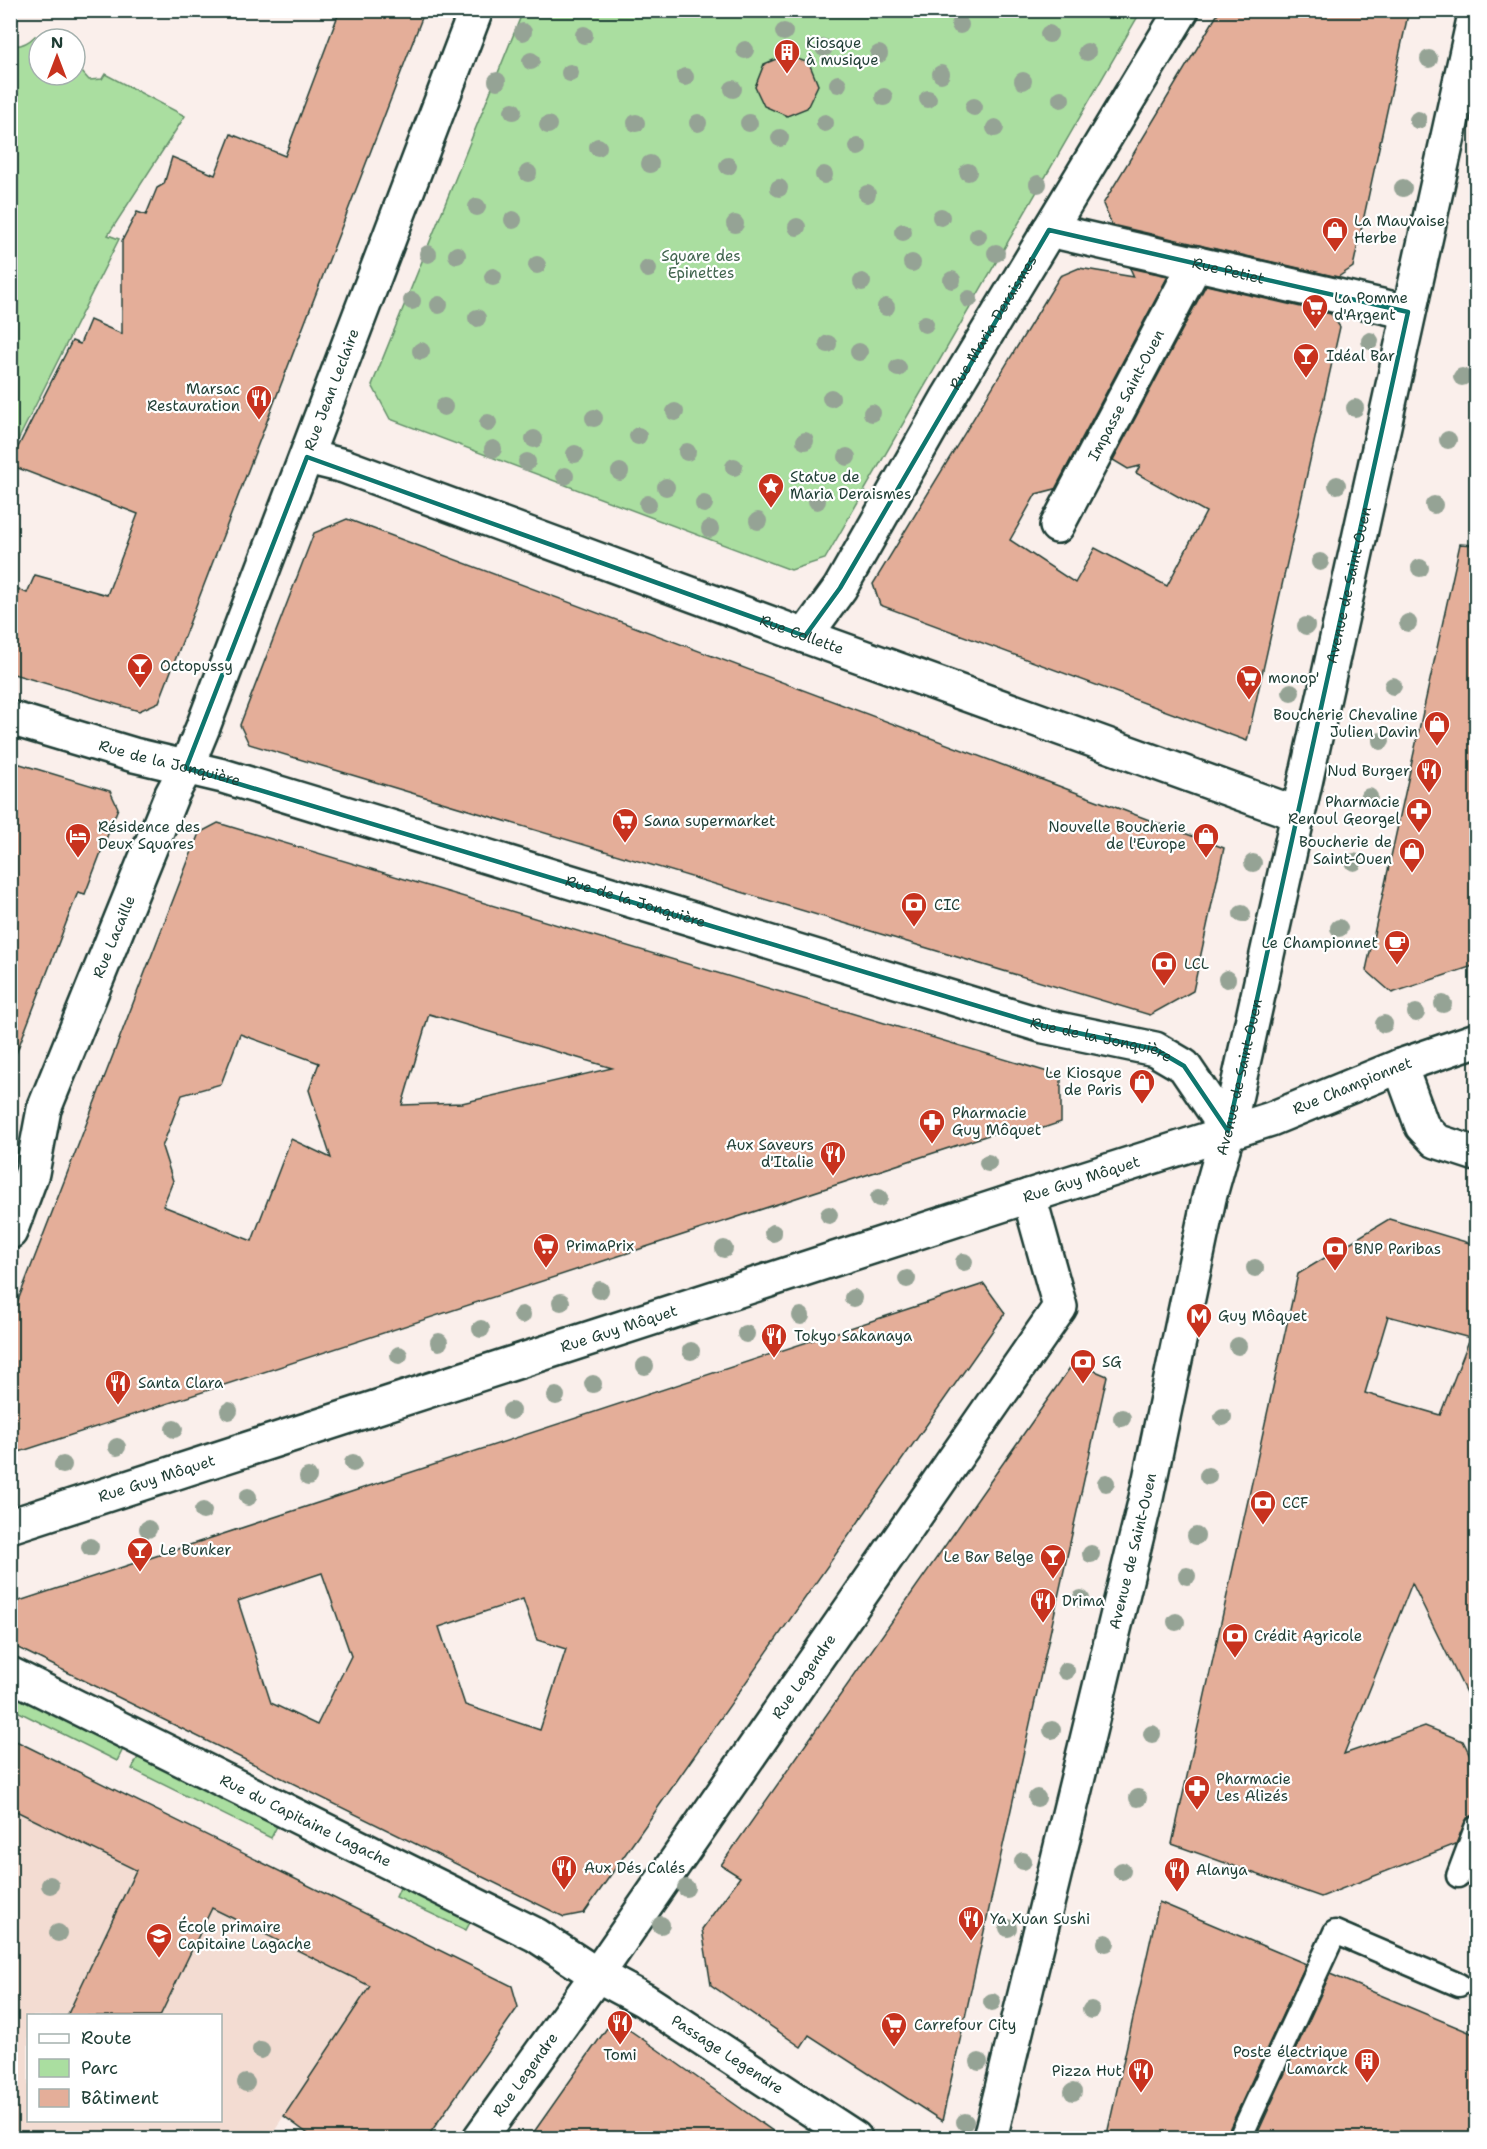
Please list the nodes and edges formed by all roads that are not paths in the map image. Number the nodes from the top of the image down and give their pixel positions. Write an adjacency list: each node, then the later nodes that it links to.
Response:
1 (476, 10): 7 (street, Rue Jean Leclaire)
2 (1182, 10): 4 (street, Rue Maria Deraismes)
3 (1476, 10): 6 (street, Avenue de Saint-Ouen)
4 (1049, 230): 5 (street, Rue Petiet); 9 (street, Rue Maria Deraismes)
5 (1196, 263): 6 (street, Rue Petiet); 8 (street, Impasse Saint-Ouen)
6 (1408, 312): 12 (street, Avenue de Saint-Ouen)
7 (307, 457): 9 (street, Rue Collette); 11 (street, Rue Jean Leclaire)
8 (1057, 526)
9 (806, 636): 12 (street, Rue Collette)
10 (10, 718): 11 (street, Rue de la Jonquière)
11 (186, 768): 15 (street, Rue de la Jonquière); 18 (street, Rue Lacaille)
12 (1298, 814): 15 (street, Avenue de Saint-Ouen)
13 (1476, 1040): 14 (street, Rue Championnet)
14 (1400, 1066): 15 (street, Rue Championnet); 16 (street)
15 (1228, 1131): 17 (street, Rue Guy Môquet); 27 (street, Avenue de Saint-Ouen)
16 (1476, 1154)
17 (1029, 1196): 19 (street, Rue Guy Môquet); 23 (street, Rue Legendre)
18 (10, 1232)
19 (10, 1526)
20 (10, 1674): 23 (street, Rue du Capitaine Lagache)
21 (1476, 1828): 22 (lane)
22 (1458, 1876)
23 (597, 1974): 25 (street, Rue Legendre); 26 (street, Passage Legendre)
24 (1459, 1985): 28 (lane)
25 (480, 2139)
26 (855, 2139)
27 (990, 2139)
28 (1240, 2139)

